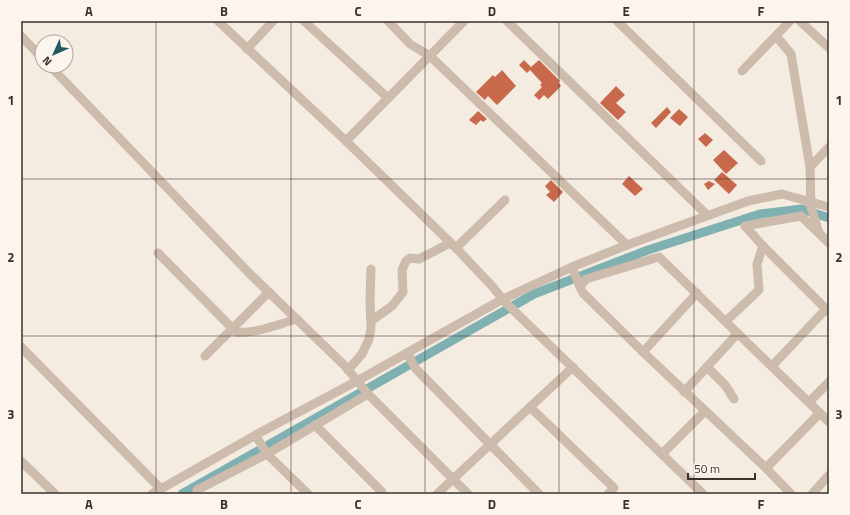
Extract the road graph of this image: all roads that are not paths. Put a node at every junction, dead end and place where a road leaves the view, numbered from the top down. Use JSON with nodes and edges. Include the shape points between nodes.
{"nodes":[{"id":1,"x":218,"y":21,"type":"edge"},
{"id":2,"x":273,"y":21,"type":"edge"},
{"id":3,"x":304,"y":21,"type":"edge"},
{"id":4,"x":388,"y":21,"type":"edge"},
{"id":5,"x":464,"y":21,"type":"edge"},
{"id":6,"x":507,"y":21,"type":"edge"},
{"id":7,"x":617,"y":21,"type":"edge"},
{"id":8,"x":790,"y":21,"type":"edge"},
{"id":9,"x":800,"y":21,"type":"edge"},
{"id":10,"x":21,"y":36,"type":"edge"},
{"id":11,"x":776,"y":36,"type":"junction"},
{"id":12,"x":829,"y":48,"type":"edge"},
{"id":13,"x":247,"y":49,"type":"junction"},
{"id":14,"x":34,"y":50,"type":"edge"},
{"id":15,"x":430,"y":56,"type":"junction"},
{"id":16,"x":742,"y":71,"type":"dead end"},
{"id":17,"x":58,"y":74,"type":"edge"},
{"id":18,"x":388,"y":98,"type":"junction"},
{"id":19,"x":346,"y":140,"type":"junction"},
{"id":20,"x":829,"y":147,"type":"edge"},
{"id":21,"x":761,"y":161,"type":"dead end"},
{"id":22,"x":810,"y":167,"type":"junction"},
{"id":23,"x":505,"y":200,"type":"dead end"},
{"id":24,"x":829,"y":207,"type":"edge"},
{"id":25,"x":812,"y":209,"type":"junction"},
{"id":26,"x":707,"y":215,"type":"junction"},
{"id":27,"x":819,"y":233,"type":"junction"},
{"id":28,"x":829,"y":243,"type":"edge"},
{"id":29,"x":453,"y":245,"type":"junction"},
{"id":30,"x":627,"y":245,"type":"junction"},
{"id":31,"x":764,"y":246,"type":"junction"},
{"id":32,"x":158,"y":252,"type":"dead end"},
{"id":33,"x":372,"y":270,"type":"dead end"},
{"id":34,"x":576,"y":277,"type":"junction"},
{"id":35,"x":269,"y":292,"type":"junction"},
{"id":36,"x":697,"y":293,"type":"junction"},
{"id":37,"x":504,"y":300,"type":"junction"},
{"id":38,"x":828,"y":310,"type":"edge"},
{"id":39,"x":297,"y":319,"type":"junction"},
{"id":40,"x":371,"y":321,"type":"junction"},
{"id":41,"x":726,"y":321,"type":"junction"},
{"id":42,"x":233,"y":329,"type":"junction"},
{"id":43,"x":738,"y":333,"type":"junction"},
{"id":44,"x":21,"y":347,"type":"edge"},
{"id":45,"x":643,"y":352,"type":"junction"},
{"id":46,"x":205,"y":356,"type":"dead end"},
{"id":47,"x":409,"y":357,"type":"junction"},
{"id":48,"x":772,"y":366,"type":"junction"},
{"id":49,"x":572,"y":367,"type":"junction"},
{"id":50,"x":707,"y":367,"type":"junction"},
{"id":51,"x":348,"y":370,"type":"junction"},
{"id":52,"x":829,"y":382,"type":"edge"},
{"id":53,"x":359,"y":384,"type":"junction"},
{"id":54,"x":684,"y":392,"type":"junction"},
{"id":55,"x":368,"y":394,"type":"junction"},
{"id":56,"x":734,"y":398,"type":"dead end"},
{"id":57,"x":809,"y":402,"type":"junction"},
{"id":58,"x":530,"y":407,"type":"junction"},
{"id":59,"x":705,"y":412,"type":"junction"},
{"id":60,"x":820,"y":413,"type":"junction"},
{"id":61,"x":829,"y":422,"type":"edge"},
{"id":62,"x":315,"y":425,"type":"junction"},
{"id":63,"x":258,"y":438,"type":"junction"},
{"id":64,"x":490,"y":445,"type":"junction"},
{"id":65,"x":267,"y":454,"type":"junction"},
{"id":66,"x":662,"y":454,"type":"junction"},
{"id":67,"x":21,"y":461,"type":"edge"},
{"id":68,"x":766,"y":468,"type":"junction"},
{"id":69,"x":829,"y":475,"type":"edge"},
{"id":70,"x":190,"y":478,"type":"junction"},
{"id":71,"x":452,"y":479,"type":"junction"},
{"id":72,"x":161,"y":488,"type":"junction"},
{"id":73,"x":199,"y":492,"type":"edge"},
{"id":74,"x":382,"y":492,"type":"dead end"},
{"id":75,"x":55,"y":494,"type":"edge"},
{"id":76,"x":152,"y":494,"type":"edge"},
{"id":77,"x":308,"y":494,"type":"edge"},
{"id":78,"x":437,"y":494,"type":"edge"},
{"id":79,"x":468,"y":494,"type":"edge"},
{"id":80,"x":539,"y":494,"type":"edge"},
{"id":81,"x":608,"y":494,"type":"edge"},
{"id":82,"x":703,"y":494,"type":"edge"},
{"id":83,"x":791,"y":494,"type":"edge"},
{"id":84,"x":812,"y":494,"type":"edge"}],
"edges":[{"from":1,"to":13,"type":"street"},
{"from":2,"to":13,"type":"street"},
{"from":3,"to":18,"type":"street"},
{"from":4,"to":15,"type":"street","via":[[410,44]]},
{"from":5,"to":15,"type":"street"},
{"from":6,"to":26,"type":"street"},
{"from":7,"to":21,"type":"street"},
{"from":8,"to":11,"type":"street"},
{"from":9,"to":12,"type":"street"},
{"from":10,"to":14,"type":"street"},
{"from":11,"to":16,"type":"street"},
{"from":11,"to":22,"type":"street","via":[[791,54]]},
{"from":13,"to":19,"type":"street"},
{"from":15,"to":18,"type":"street"},
{"from":15,"to":30,"type":"street"},
{"from":17,"to":35,"type":"street"},
{"from":18,"to":19,"type":"street"},
{"from":19,"to":29,"type":"street"},
{"from":20,"to":22,"type":"street"},
{"from":22,"to":25,"type":"street"},
{"from":23,"to":29,"type":"street"},
{"from":24,"to":25,"type":"street"},
{"from":25,"to":26,"type":"street","via":[[782,194],[748,201]]},
{"from":25,"to":27,"type":"street"},
{"from":26,"to":30,"type":"street"},
{"from":27,"to":28,"type":"street"},
{"from":27,"to":31,"type":"street","via":[[801,216],[745,226]]},
{"from":29,"to":37,"type":"street"},
{"from":29,"to":40,"type":"street","via":[[406,261],[402,270],[403,292],[392,306]]},
{"from":30,"to":34,"type":"street"},
{"from":31,"to":38,"type":"street"},
{"from":31,"to":41,"type":"street","via":[[757,264],[759,290]]},
{"from":32,"to":42,"type":"street"},
{"from":33,"to":40,"type":"street"},
{"from":34,"to":36,"type":"street","via":[[586,279],[659,257]]},
{"from":34,"to":37,"type":"street"},
{"from":34,"to":45,"type":"street","via":[[583,293]]},
{"from":35,"to":39,"type":"street"},
{"from":35,"to":42,"type":"street"},
{"from":36,"to":41,"type":"street"},
{"from":36,"to":45,"type":"street"},
{"from":37,"to":47,"type":"street"},
{"from":37,"to":49,"type":"street"},
{"from":38,"to":48,"type":"street"},
{"from":39,"to":42,"type":"street","via":[[242,333]]},
{"from":39,"to":51,"type":"street"},
{"from":40,"to":51,"type":"street","via":[[369,339],[362,354]]},
{"from":41,"to":43,"type":"street"},
{"from":42,"to":46,"type":"street"},
{"from":43,"to":48,"type":"street"},
{"from":43,"to":50,"type":"street"},
{"from":44,"to":72,"type":"street"},
{"from":45,"to":54,"type":"street"},
{"from":47,"to":53,"type":"street"},
{"from":47,"to":64,"type":"street","via":[[416,369]]},
{"from":48,"to":57,"type":"street"},
{"from":49,"to":58,"type":"street"},
{"from":49,"to":66,"type":"street"},
{"from":50,"to":54,"type":"street"},
{"from":50,"to":56,"type":"street"},
{"from":51,"to":53,"type":"street"},
{"from":52,"to":57,"type":"street"},
{"from":53,"to":55,"type":"street"},
{"from":53,"to":63,"type":"street"},
{"from":54,"to":59,"type":"street"},
{"from":55,"to":62,"type":"street"},
{"from":55,"to":71,"type":"street"},
{"from":57,"to":60,"type":"street"},
{"from":58,"to":64,"type":"street"},
{"from":58,"to":81,"type":"street","via":[[614,488]]},
{"from":59,"to":66,"type":"street"},
{"from":59,"to":68,"type":"street"},
{"from":60,"to":61,"type":"street"},
{"from":60,"to":68,"type":"street"},
{"from":62,"to":65,"type":"street"},
{"from":62,"to":74,"type":"street"},
{"from":63,"to":65,"type":"street"},
{"from":63,"to":70,"type":"street"},
{"from":64,"to":71,"type":"street"},
{"from":64,"to":80,"type":"street"},
{"from":65,"to":73,"type":"street"},
{"from":65,"to":77,"type":"street"},
{"from":66,"to":82,"type":"street"},
{"from":67,"to":75,"type":"street"},
{"from":68,"to":83,"type":"street"},
{"from":69,"to":84,"type":"street"},
{"from":70,"to":72,"type":"street"},
{"from":70,"to":73,"type":"street"},
{"from":71,"to":78,"type":"street"},
{"from":71,"to":79,"type":"street"},
{"from":72,"to":76,"type":"street"}]}
